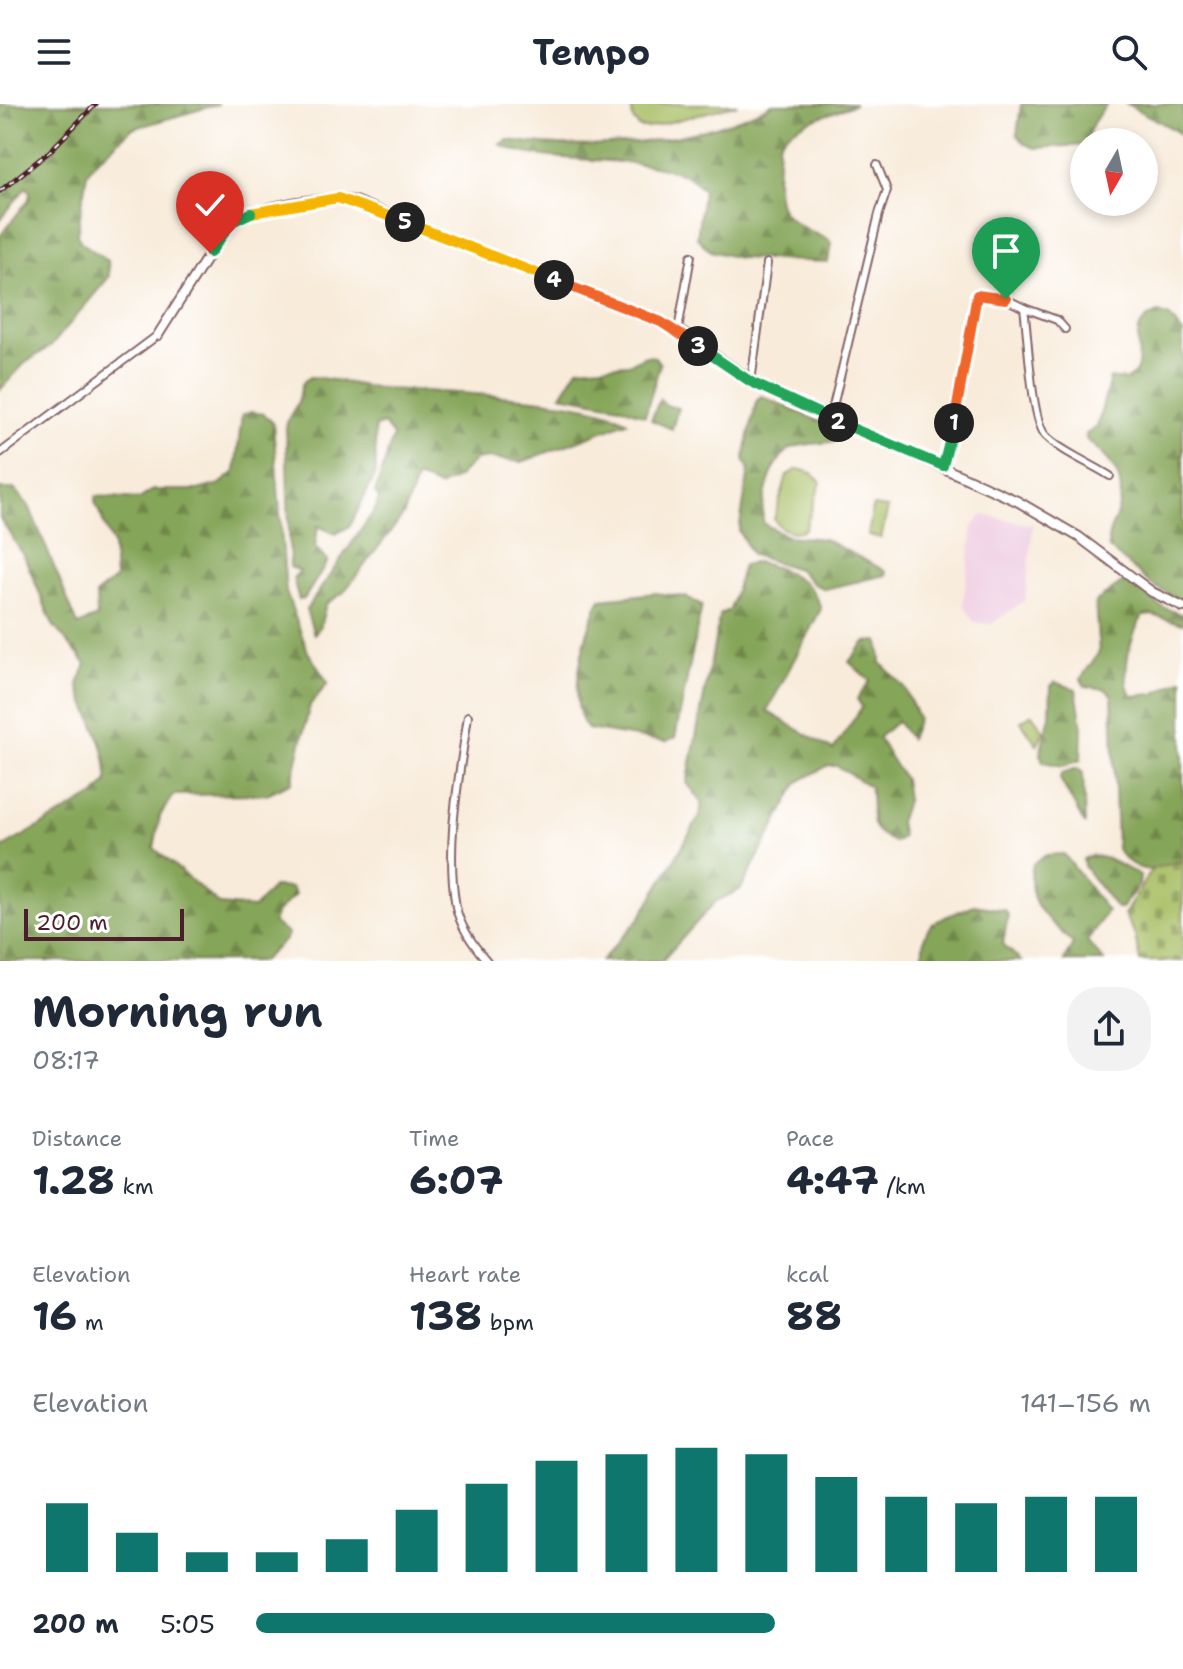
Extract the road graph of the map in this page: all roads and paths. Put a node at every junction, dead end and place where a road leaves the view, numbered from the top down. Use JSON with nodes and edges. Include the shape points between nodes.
{"nodes":[{"id":1,"x":877,"y":165,"type":"dead end"},
{"id":2,"x":691,"y":256,"type":"dead end"},
{"id":3,"x":767,"y":263,"type":"dead end"},
{"id":4,"x":1024,"y":308,"type":"junction"},
{"id":5,"x":1065,"y":329,"type":"dead end"},
{"id":6,"x":678,"y":330,"type":"junction"},
{"id":7,"x":158,"y":335,"type":"joint"},
{"id":8,"x":751,"y":382,"type":"junction"},
{"id":9,"x":830,"y":419,"type":"junction"},
{"id":10,"x":0,"y":453,"type":"edge"},
{"id":11,"x":943,"y":466,"type":"junction"},
{"id":12,"x":1110,"y":476,"type":"dead end"},
{"id":13,"x":1183,"y":607,"type":"edge"},
{"id":14,"x":468,"y":716,"type":"dead end"},
{"id":15,"x":487,"y":961,"type":"edge"}],
"edges":[{"from":1,"to":9,"type":"street","via":[[887,190]]},
{"from":2,"to":6,"type":"street"},
{"from":3,"to":8,"type":"street"},
{"from":4,"to":5,"type":"street","via":[[1057,320]]},
{"from":4,"to":11,"type":"street","via":[[977,295]]},
{"from":4,"to":12,"type":"street","via":[[1034,405],[1044,435]]},
{"from":6,"to":7,"type":"street","via":[[338,198],[258,211],[232,222]]},
{"from":6,"to":8,"type":"street"},
{"from":7,"to":10,"type":"street"},
{"from":8,"to":9,"type":"street"},
{"from":9,"to":11,"type":"street"},
{"from":11,"to":13,"type":"street","via":[[1054,522],[1152,592]]},
{"from":14,"to":15,"type":"street","via":[[454,822],[456,908]]}]}
